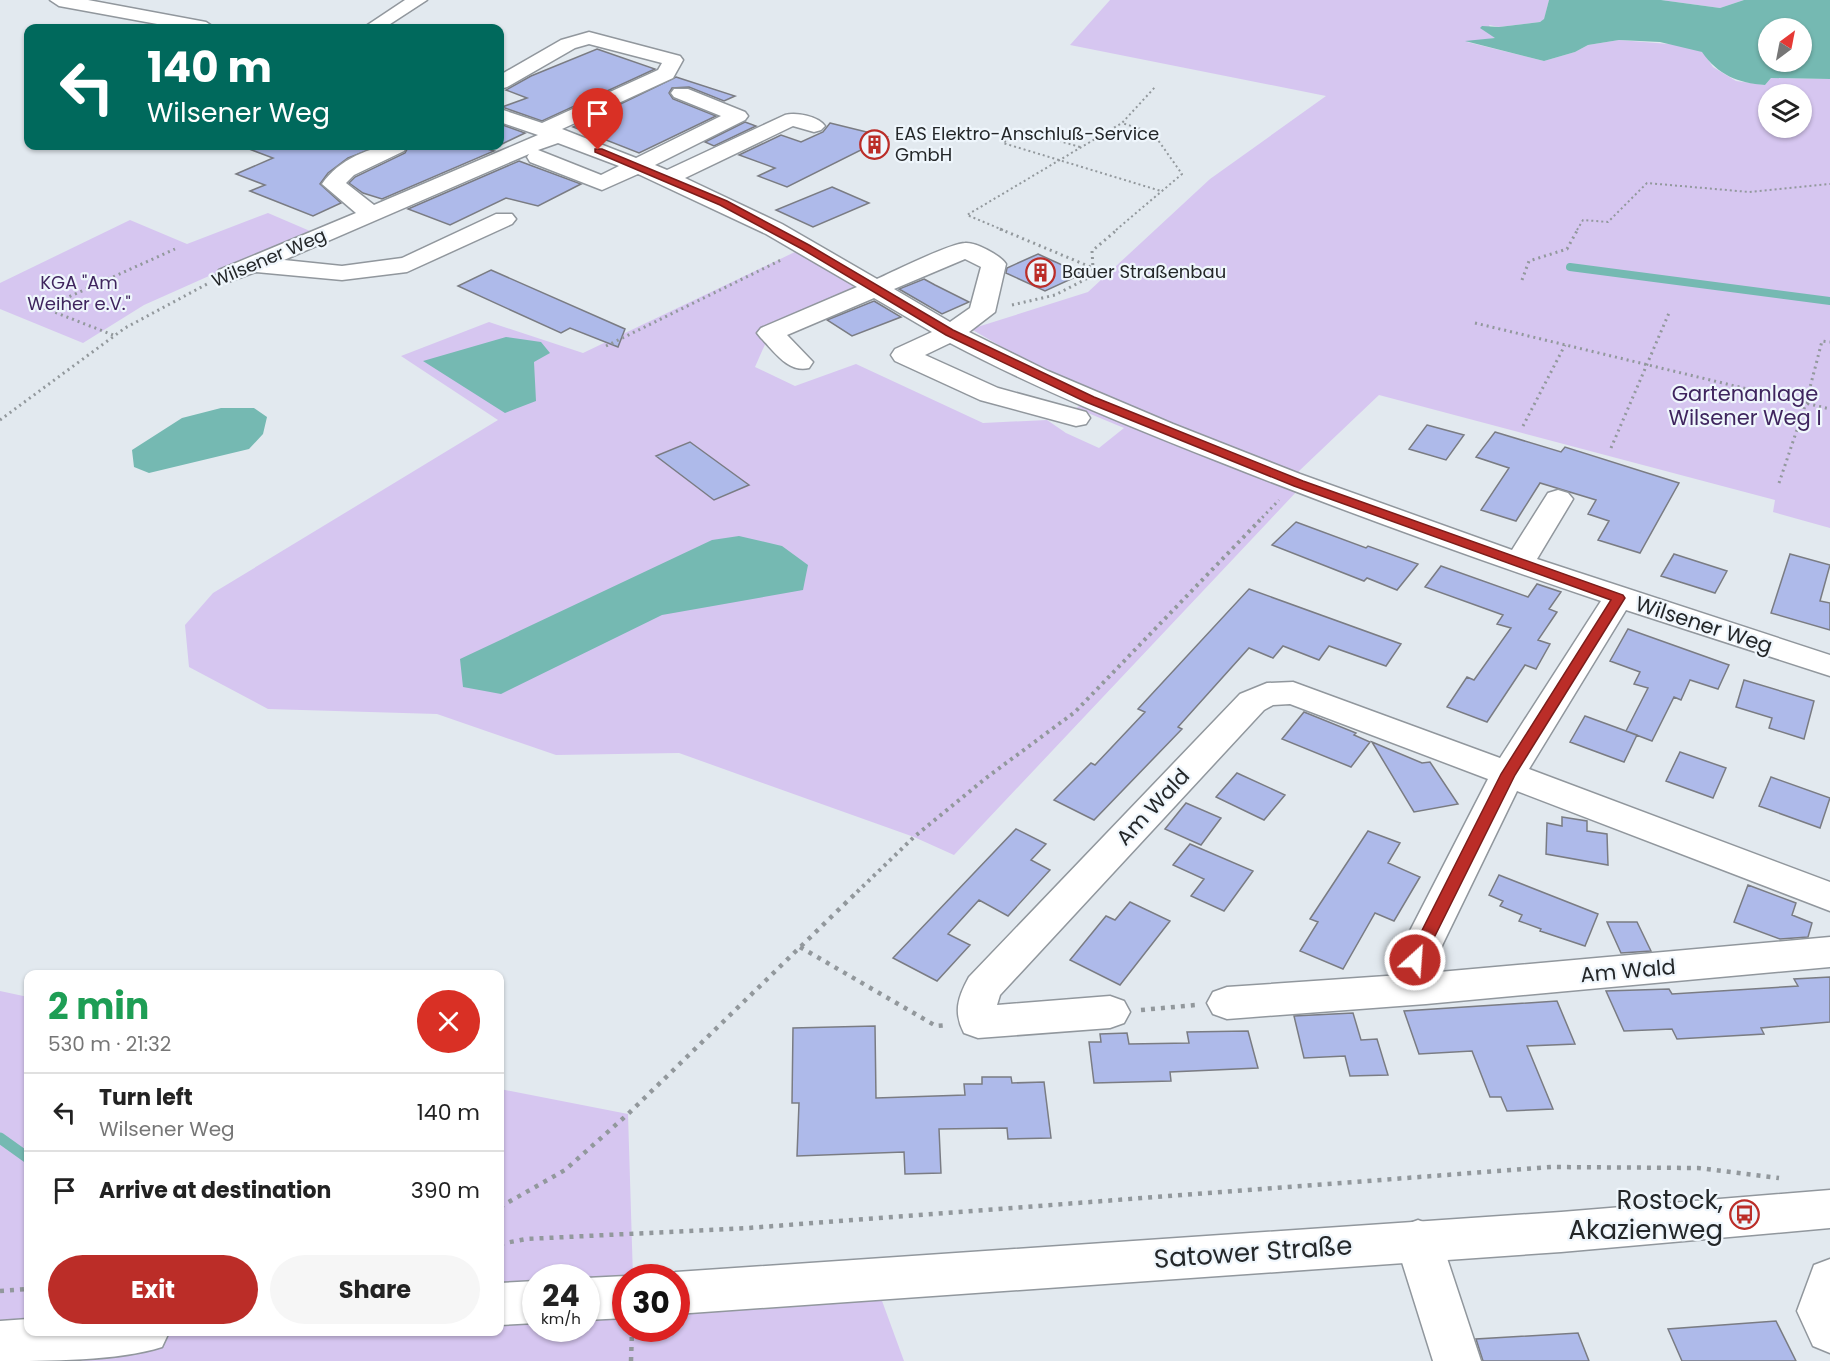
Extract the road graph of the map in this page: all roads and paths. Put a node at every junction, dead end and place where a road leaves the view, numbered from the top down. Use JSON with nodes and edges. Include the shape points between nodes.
{"nodes":[{"id":1,"x":59,"y":0,"type":"edge"},
{"id":2,"x":418,"y":0,"type":"edge"},
{"id":3,"x":185,"y":24,"type":"edge"},
{"id":4,"x":379,"y":24,"type":"edge"},
{"id":5,"x":504,"y":80,"type":"edge"},
{"id":6,"x":1156,"y":86,"type":"dead end"},
{"id":7,"x":681,"y":93,"type":"dead end"},
{"id":8,"x":504,"y":116,"type":"edge"},
{"id":9,"x":1122,"y":123,"type":"junction"},
{"id":10,"x":814,"y":126,"type":"dead end"},
{"id":11,"x":551,"y":133,"type":"junction"},
{"id":12,"x":1080,"y":147,"type":"junction"},
{"id":13,"x":388,"y":150,"type":"edge"},
{"id":14,"x":538,"y":157,"type":"dead end"},
{"id":15,"x":1059,"y":160,"type":"junction"},
{"id":16,"x":638,"y":166,"type":"junction"},
{"id":17,"x":667,"y":178,"type":"junction"},
{"id":18,"x":1830,"y":184,"type":"edge"},
{"id":19,"x":1162,"y":191,"type":"junction"},
{"id":20,"x":372,"y":215,"type":"junction"},
{"id":21,"x":504,"y":219,"type":"dead end"},
{"id":22,"x":805,"y":247,"type":"junction"},
{"id":23,"x":175,"y":249,"type":"dead end"},
{"id":24,"x":252,"y":265,"type":"junction"},
{"id":25,"x":1093,"y":268,"type":"junction"},
{"id":26,"x":228,"y":275,"type":"joint"},
{"id":27,"x":1522,"y":280,"type":"dead end"},
{"id":28,"x":874,"y":288,"type":"junction"},
{"id":29,"x":982,"y":312,"type":"junction"},
{"id":30,"x":1669,"y":314,"type":"dead end"},
{"id":31,"x":1475,"y":323,"type":"dead end"},
{"id":32,"x":950,"y":333,"type":"junction"},
{"id":33,"x":113,"y":336,"type":"junction"},
{"id":34,"x":1830,"y":342,"type":"edge"},
{"id":35,"x":1565,"y":345,"type":"junction"},
{"id":36,"x":606,"y":346,"type":"dead end"},
{"id":37,"x":800,"y":362,"type":"dead end"},
{"id":38,"x":1646,"y":365,"type":"junction"},
{"id":39,"x":1806,"y":403,"type":"junction"},
{"id":40,"x":1830,"y":409,"type":"edge"},
{"id":41,"x":1076,"y":418,"type":"dead end"},
{"id":42,"x":0,"y":420,"type":"edge"},
{"id":43,"x":1523,"y":426,"type":"dead end"},
{"id":44,"x":1611,"y":448,"type":"dead end"},
{"id":45,"x":1779,"y":483,"type":"dead end"},
{"id":46,"x":1299,"y":484,"type":"junction"},
{"id":47,"x":1558,"y":500,"type":"dead end"},
{"id":48,"x":1519,"y":563,"type":"junction"},
{"id":49,"x":1618,"y":598,"type":"junction"},
{"id":50,"x":1830,"y":666,"type":"edge"},
{"id":51,"x":1508,"y":774,"type":"junction"},
{"id":52,"x":1830,"y":897,"type":"edge"},
{"id":53,"x":800,"y":947,"type":"junction"},
{"id":54,"x":1830,"y":952,"type":"edge"},
{"id":55,"x":1426,"y":989,"type":"junction"},
{"id":56,"x":1227,"y":1003,"type":"joint"},
{"id":57,"x":1110,"y":1012,"type":"joint"},
{"id":58,"x":978,"y":1022,"type":"junction"},
{"id":59,"x":1785,"y":1178,"type":"dead end"},
{"id":60,"x":504,"y":1205,"type":"edge"},
{"id":61,"x":1830,"y":1209,"type":"edge"},
{"id":62,"x":1418,"y":1240,"type":"junction"},
{"id":63,"x":504,"y":1243,"type":"edge"},
{"id":64,"x":1830,"y":1280,"type":"edge"},
{"id":65,"x":24,"y":1289,"type":"edge"},
{"id":66,"x":0,"y":1291,"type":"edge"},
{"id":67,"x":690,"y":1292,"type":"edge"},
{"id":68,"x":522,"y":1303,"type":"edge"},
{"id":69,"x":504,"y":1304,"type":"edge"},
{"id":70,"x":1830,"y":1331,"type":"edge"},
{"id":71,"x":92,"y":1336,"type":"edge"},
{"id":72,"x":632,"y":1342,"type":"edge"},
{"id":73,"x":0,"y":1343,"type":"edge"},
{"id":74,"x":631,"y":1361,"type":"edge"},
{"id":75,"x":1457,"y":1361,"type":"edge"}],
"edges":[{"from":1,"to":3,"type":"street"},
{"from":2,"to":4,"type":"street"},
{"from":5,"to":11,"type":"street","via":[[568,44],[589,38],[673,60],[666,74]]},
{"from":6,"to":9,"type":"path"},
{"from":7,"to":16,"type":"street","via":[[738,116]]},
{"from":8,"to":11,"type":"street","name":"Wilsener Weg"},
{"from":9,"to":12,"type":"path"},
{"from":9,"to":19,"type":"path","via":[[1153,133],[1182,174]]},
{"from":10,"to":17,"type":"street","via":[[792,119]]},
{"from":11,"to":16,"type":"street","name":"Wilsener Weg"},
{"from":11,"to":20,"type":"street","name":"Wilsener Weg"},
{"from":12,"to":15,"type":"path"},
{"from":12,"to":15,"type":"path","via":[[1022,130],[1003,143]]},
{"from":13,"to":20,"type":"street","via":[[346,170],[333,184]]},
{"from":14,"to":16,"type":"street","via":[[602,183]]},
{"from":15,"to":19,"type":"path"},
{"from":15,"to":25,"type":"path","via":[[967,215]]},
{"from":16,"to":17,"type":"street","name":"Wilsener Weg"},
{"from":17,"to":22,"type":"street","name":"Wilsener Weg","via":[[724,203]]},
{"from":18,"to":27,"type":"path","via":[[1749,192],[1647,183],[1608,222],[1583,220],[1567,249],[1529,261]]},
{"from":19,"to":25,"type":"path","via":[[1092,251]]},
{"from":20,"to":24,"type":"street","name":"Wilsener Weg"},
{"from":21,"to":24,"type":"street","via":[[407,265],[342,273]]},
{"from":22,"to":28,"type":"street","name":"Wilsener Weg"},
{"from":22,"to":36,"type":"path"},
{"from":23,"to":33,"type":"path","via":[[44,308]]},
{"from":24,"to":26,"type":"street","name":"Wilsener Weg"},
{"from":25,"to":29,"type":"path","via":[[1090,277],[1055,295]]},
{"from":26,"to":33,"type":"path","name":"Wilsener Weg","via":[[153,310]]},
{"from":28,"to":29,"type":"street","via":[[966,250],[994,264]]},
{"from":28,"to":32,"type":"street","name":"Wilsener Weg"},
{"from":28,"to":37,"type":"street","via":[[770,333]]},
{"from":29,"to":32,"type":"street"},
{"from":30,"to":38,"type":"path"},
{"from":31,"to":35,"type":"path"},
{"from":32,"to":41,"type":"street","via":[[904,355],[989,394]]},
{"from":32,"to":46,"type":"street","name":"Wilsener Weg","via":[[1090,400]]},
{"from":33,"to":42,"type":"path","name":"Wilsener Weg"},
{"from":34,"to":39,"type":"path","via":[[1822,341]]},
{"from":35,"to":38,"type":"path"},
{"from":35,"to":43,"type":"path"},
{"from":38,"to":39,"type":"path"},
{"from":38,"to":44,"type":"path"},
{"from":39,"to":40,"type":"path"},
{"from":39,"to":45,"type":"path"},
{"from":46,"to":48,"type":"street","name":"Wilsener Weg"},
{"from":46,"to":53,"type":"path","via":[[1267,510],[1075,712],[914,837]]},
{"from":47,"to":48,"type":"street"},
{"from":48,"to":49,"type":"street","name":"Wilsener Weg"},
{"from":49,"to":50,"type":"street","name":"Wilsener Weg"},
{"from":49,"to":51,"type":"street"},
{"from":51,"to":52,"type":"street","name":"Am Wald"},
{"from":51,"to":55,"type":"street","via":[[1415,960]]},
{"from":51,"to":58,"type":"street","name":"Am Wald","via":[[1293,693],[1267,694],[1252,702],[983,988],[976,1007]]},
{"from":53,"to":58,"type":"path","via":[[936,1026]]},
{"from":53,"to":60,"type":"path","via":[[565,1170]]},
{"from":54,"to":55,"type":"street","name":"Am Wald"},
{"from":55,"to":56,"type":"street","name":"Am Wald"},
{"from":56,"to":57,"type":"path"},
{"from":57,"to":58,"type":"street"},
{"from":59,"to":63,"type":"path","via":[[1698,1168],[1551,1167]]},
{"from":61,"to":62,"type":"street","name":"Satower Straße"},
{"from":62,"to":67,"type":"street","name":"Satower Straße"},
{"from":62,"to":75,"type":"street"},
{"from":64,"to":70,"type":"street","via":[[1820,1311]]},
{"from":65,"to":66,"type":"path"},
{"from":68,"to":69,"type":"street"},
{"from":71,"to":73,"type":"street"},
{"from":72,"to":74,"type":"path"}]}
